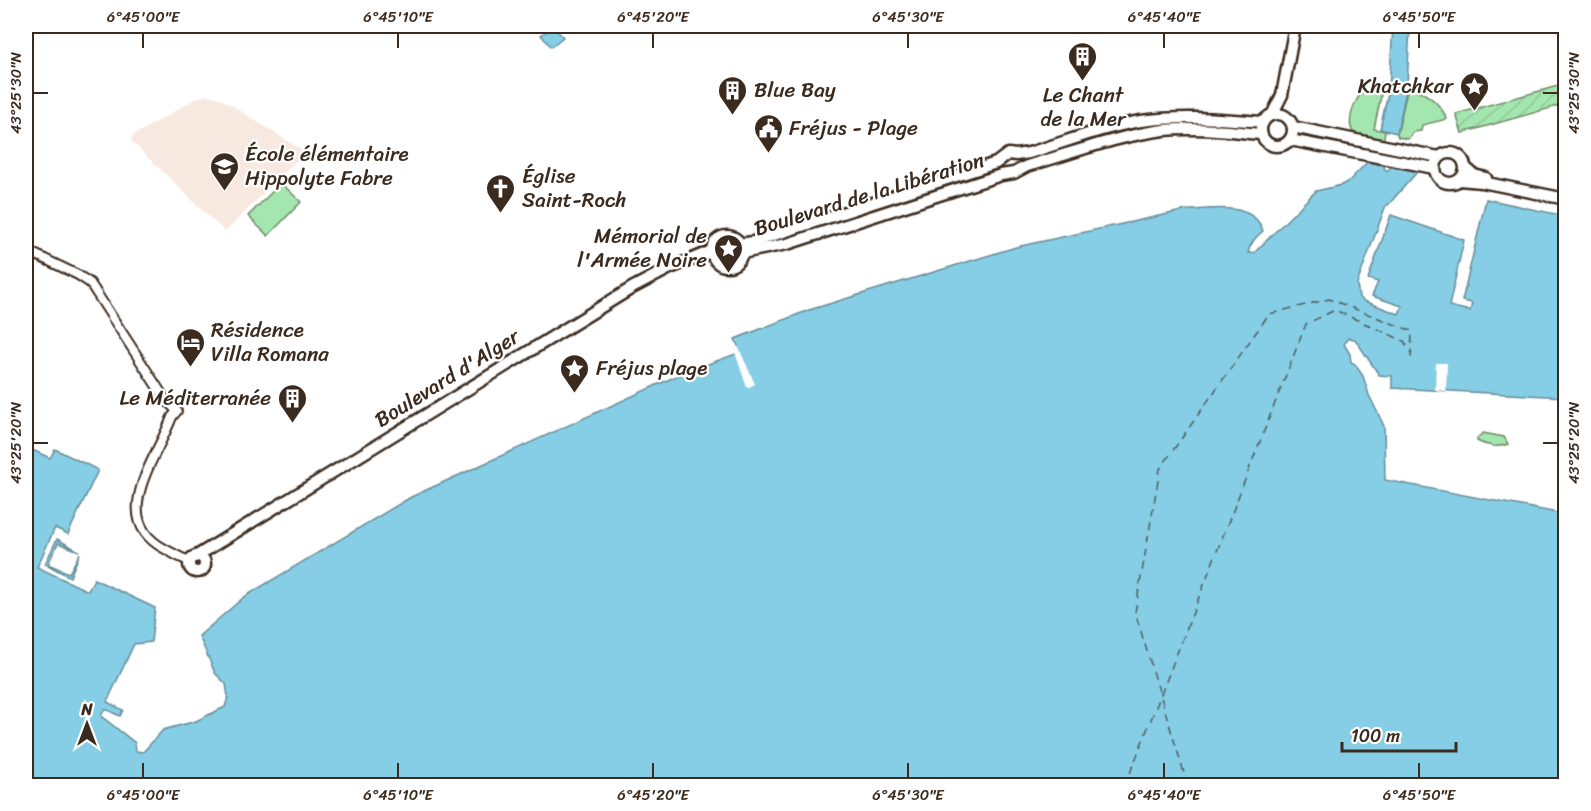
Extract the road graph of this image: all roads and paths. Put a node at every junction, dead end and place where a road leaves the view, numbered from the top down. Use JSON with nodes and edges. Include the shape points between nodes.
{"nodes":[{"id":1,"x":1295,"y":26,"type":"edge"},
{"id":2,"x":1282,"y":95,"type":"junction"},
{"id":3,"x":1272,"y":115,"type":"junction"},
{"id":4,"x":1290,"y":122,"type":"junction"},
{"id":5,"x":1262,"y":128,"type":"junction"},
{"id":6,"x":1290,"y":140,"type":"junction"},
{"id":7,"x":1016,"y":155,"type":"junction"},
{"id":8,"x":1002,"y":159,"type":"junction"},
{"id":9,"x":1434,"y":160,"type":"junction"},
{"id":10,"x":1466,"y":168,"type":"junction"},
{"id":11,"x":1019,"y":169,"type":"junction"},
{"id":12,"x":1008,"y":173,"type":"junction"},
{"id":13,"x":1460,"y":180,"type":"junction"},
{"id":14,"x":1566,"y":194,"type":"edge"},
{"id":15,"x":1566,"y":199,"type":"edge"},
{"id":16,"x":741,"y":248,"type":"junction"},
{"id":17,"x":26,"y":250,"type":"edge"},
{"id":18,"x":712,"y":251,"type":"junction"},
{"id":19,"x":196,"y":560,"type":"joint"}],
"edges":[{"from":1,"to":2,"type":"main road"},
{"from":2,"to":3,"type":"main road"},
{"from":2,"to":4,"type":"main road"},
{"from":3,"to":4,"type":"main road","via":[[1281,114]]},
{"from":3,"to":5,"type":"main road"},
{"from":4,"to":6,"type":"main road"},
{"from":4,"to":9,"type":"main road"},
{"from":5,"to":6,"type":"main road","via":[[1266,143],[1272,146],[1283,146]]},
{"from":5,"to":7,"type":"main road","via":[[1202,117],[1150,120]]},
{"from":5,"to":11,"type":"main road","via":[[1143,134],[1098,143]]},
{"from":6,"to":9,"type":"main road","via":[[1422,165]]},
{"from":7,"to":8,"type":"main road","via":[[1008,154]]},
{"from":7,"to":11,"type":"main road","via":[[1021,162]]},
{"from":8,"to":12,"type":"main road","via":[[1002,167]]},
{"from":8,"to":16,"type":"main road","name":"Boulevard de la Libération"},
{"from":9,"to":10,"type":"main road","via":[[1457,154]]},
{"from":9,"to":13,"type":"main road","via":[[1436,175],[1442,181]]},
{"from":10,"to":13,"type":"main road"},
{"from":10,"to":14,"type":"main road","via":[[1478,177]]},
{"from":11,"to":12,"type":"main road"},
{"from":12,"to":16,"type":"main road","name":"Boulevard de la Libération","via":[[787,244]]},
{"from":13,"to":15,"type":"main road"},
{"from":16,"to":18,"type":"main road","via":[[735,239],[725,237],[716,241]]},
{"from":16,"to":18,"type":"main road","via":[[736,264],[724,266]]},
{"from":17,"to":19,"type":"street","via":[[90,283],[174,414],[141,487],[138,519],[154,543]]},
{"from":18,"to":19,"type":"main road","name":"Boulevard d'Alger","via":[[668,269],[614,299],[207,549]]}]}
